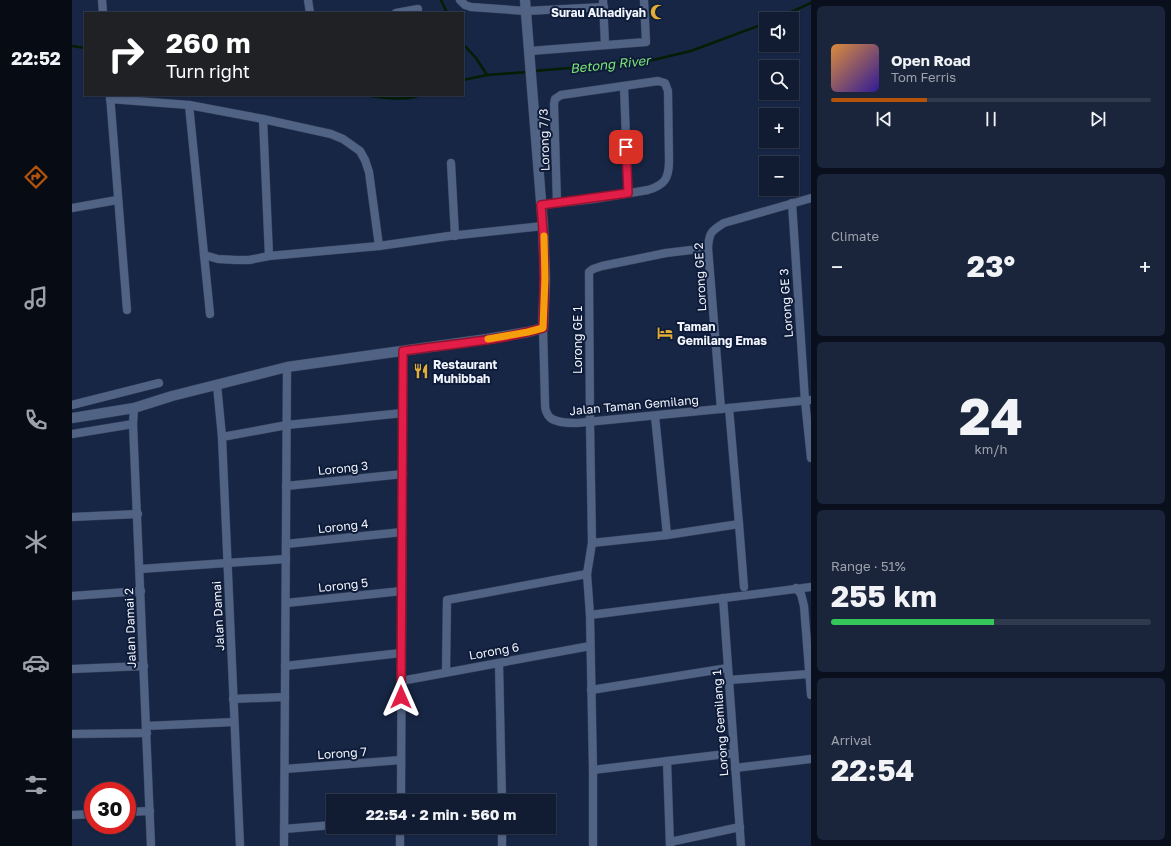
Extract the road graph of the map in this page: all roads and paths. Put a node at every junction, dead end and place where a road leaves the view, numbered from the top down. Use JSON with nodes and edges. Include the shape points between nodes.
{"nodes":[{"id":1,"x":102,"y":0,"type":"edge"},
{"id":2,"x":308,"y":0,"type":"edge"},
{"id":3,"x":460,"y":0,"type":"edge"},
{"id":4,"x":525,"y":0,"type":"edge"},
{"id":5,"x":644,"y":0,"type":"edge"},
{"id":6,"x":603,"y":3,"type":"edge"},
{"id":7,"x":418,"y":10,"type":"dead end"},
{"id":8,"x":526,"y":11,"type":"junction"},
{"id":9,"x":103,"y":12,"type":"edge"},
{"id":10,"x":310,"y":12,"type":"edge"},
{"id":11,"x":403,"y":12,"type":"edge"},
{"id":12,"x":605,"y":45,"type":"junction"},
{"id":13,"x":530,"y":54,"type":"junction"},
{"id":14,"x":624,"y":86,"type":"junction"},
{"id":15,"x":110,"y":97,"type":"edge"},
{"id":16,"x":189,"y":105,"type":"junction"},
{"id":17,"x":263,"y":118,"type":"junction"},
{"id":18,"x":451,"y":163,"type":"dead end"},
{"id":19,"x":628,"y":193,"type":"junction"},
{"id":20,"x":811,"y":198,"type":"edge"},
{"id":21,"x":118,"y":200,"type":"junction"},
{"id":22,"x":557,"y":203,"type":"junction"},
{"id":23,"x":792,"y":203,"type":"junction"},
{"id":24,"x":541,"y":205,"type":"junction"},
{"id":25,"x":72,"y":208,"type":"edge"},
{"id":26,"x":543,"y":226,"type":"junction"},
{"id":27,"x":455,"y":236,"type":"junction"},
{"id":28,"x":380,"y":246,"type":"junction"},
{"id":29,"x":708,"y":248,"type":"junction"},
{"id":30,"x":204,"y":255,"type":"junction"},
{"id":31,"x":269,"y":256,"type":"junction"},
{"id":32,"x":127,"y":310,"type":"dead end"},
{"id":33,"x":210,"y":314,"type":"dead end"},
{"id":34,"x":543,"y":328,"type":"junction"},
{"id":35,"x":403,"y":351,"type":"junction"},
{"id":36,"x":287,"y":367,"type":"junction"},
{"id":37,"x":160,"y":383,"type":"dead end"},
{"id":38,"x":217,"y":385,"type":"junction"},
{"id":39,"x":808,"y":401,"type":"edge"},
{"id":40,"x":72,"y":405,"type":"edge"},
{"id":41,"x":134,"y":408,"type":"junction"},
{"id":42,"x":725,"y":409,"type":"junction"},
{"id":43,"x":403,"y":413,"type":"junction"},
{"id":44,"x":655,"y":416,"type":"junction"},
{"id":45,"x":72,"y":418,"type":"edge"},
{"id":46,"x":590,"y":422,"type":"junction"},
{"id":47,"x":133,"y":424,"type":"junction"},
{"id":48,"x":286,"y":425,"type":"junction"},
{"id":49,"x":72,"y":434,"type":"edge"},
{"id":50,"x":222,"y":437,"type":"junction"},
{"id":51,"x":811,"y":458,"type":"edge"},
{"id":52,"x":403,"y":474,"type":"junction"},
{"id":53,"x":286,"y":486,"type":"junction"},
{"id":54,"x":138,"y":514,"type":"junction"},
{"id":55,"x":72,"y":517,"type":"edge"},
{"id":56,"x":739,"y":524,"type":"junction"},
{"id":57,"x":402,"y":532,"type":"junction"},
{"id":58,"x":666,"y":535,"type":"junction"},
{"id":59,"x":592,"y":543,"type":"junction"},
{"id":60,"x":286,"y":544,"type":"junction"},
{"id":61,"x":286,"y":559,"type":"junction"},
{"id":62,"x":227,"y":563,"type":"junction"},
{"id":63,"x":140,"y":569,"type":"junction"},
{"id":64,"x":587,"y":574,"type":"junction"},
{"id":65,"x":744,"y":587,"type":"dead end"},
{"id":66,"x":811,"y":587,"type":"edge"},
{"id":67,"x":796,"y":588,"type":"junction"},
{"id":68,"x":141,"y":591,"type":"junction"},
{"id":69,"x":402,"y":591,"type":"junction"},
{"id":70,"x":72,"y":596,"type":"edge"},
{"id":71,"x":723,"y":598,"type":"junction"},
{"id":72,"x":286,"y":602,"type":"junction"},
{"id":73,"x":590,"y":615,"type":"junction"},
{"id":74,"x":590,"y":646,"type":"junction"},
{"id":75,"x":402,"y":653,"type":"junction"},
{"id":76,"x":499,"y":663,"type":"junction"},
{"id":77,"x":144,"y":666,"type":"junction"},
{"id":78,"x":285,"y":666,"type":"junction"},
{"id":79,"x":728,"y":668,"type":"junction"},
{"id":80,"x":72,"y":669,"type":"edge"},
{"id":81,"x":446,"y":672,"type":"junction"},
{"id":82,"x":809,"y":674,"type":"junction"},
{"id":83,"x":729,"y":680,"type":"junction"},
{"id":84,"x":401,"y":681,"type":"junction"},
{"id":85,"x":591,"y":690,"type":"junction"},
{"id":86,"x":811,"y":695,"type":"edge"},
{"id":87,"x":285,"y":697,"type":"junction"},
{"id":88,"x":233,"y":700,"type":"junction"},
{"id":89,"x":234,"y":722,"type":"junction"},
{"id":90,"x":146,"y":730,"type":"junction"},
{"id":91,"x":72,"y":734,"type":"edge"},
{"id":92,"x":734,"y":754,"type":"junction"},
{"id":93,"x":811,"y":759,"type":"edge"},
{"id":94,"x":401,"y":760,"type":"junction"},
{"id":95,"x":667,"y":761,"type":"junction"},
{"id":96,"x":735,"y":768,"type":"junction"},
{"id":97,"x":284,"y":769,"type":"junction"},
{"id":98,"x":593,"y":770,"type":"junction"},
{"id":99,"x":401,"y":794,"type":"edge"},
{"id":100,"x":502,"y":794,"type":"edge"},
{"id":101,"x":150,"y":811,"type":"junction"},
{"id":102,"x":136,"y":812,"type":"edge"},
{"id":103,"x":84,"y":815,"type":"edge"},
{"id":104,"x":72,"y":816,"type":"edge"},
{"id":105,"x":326,"y":826,"type":"edge"},
{"id":106,"x":740,"y":827,"type":"junction"},
{"id":107,"x":284,"y":829,"type":"junction"},
{"id":108,"x":400,"y":834,"type":"edge"},
{"id":109,"x":502,"y":834,"type":"edge"},
{"id":110,"x":670,"y":844,"type":"edge"},
{"id":111,"x":151,"y":846,"type":"edge"},
{"id":112,"x":240,"y":846,"type":"edge"},
{"id":113,"x":284,"y":846,"type":"edge"},
{"id":114,"x":400,"y":846,"type":"edge"},
{"id":115,"x":502,"y":846,"type":"edge"},
{"id":116,"x":593,"y":846,"type":"edge"},
{"id":117,"x":741,"y":846,"type":"edge"}],
"edges":[{"from":1,"to":9,"type":"street"},
{"from":2,"to":10,"type":"street"},
{"from":3,"to":8,"type":"street","via":[[471,7]]},
{"from":4,"to":8,"type":"street"},
{"from":5,"to":12,"type":"street","via":[[646,42]]},
{"from":6,"to":8,"type":"street"},
{"from":6,"to":12,"type":"street"},
{"from":7,"to":11,"type":"street"},
{"from":8,"to":13,"type":"street"},
{"from":12,"to":13,"type":"street"},
{"from":13,"to":24,"type":"street"},
{"from":14,"to":19,"type":"street"},
{"from":14,"to":19,"type":"street","via":[[658,81],[665,83],[668,91],[669,170],[666,178],[656,187]]},
{"from":14,"to":22,"type":"street","name":"Lorong 7/3","via":[[561,95],[556,99],[554,104]]},
{"from":15,"to":16,"type":"street"},
{"from":15,"to":21,"type":"street"},
{"from":16,"to":17,"type":"street"},
{"from":16,"to":30,"type":"street"},
{"from":17,"to":28,"type":"street","via":[[331,134],[360,151],[369,172]]},
{"from":17,"to":31,"type":"street"},
{"from":18,"to":27,"type":"street"},
{"from":19,"to":22,"type":"street"},
{"from":20,"to":23,"type":"street"},
{"from":21,"to":25,"type":"street"},
{"from":21,"to":32,"type":"street"},
{"from":22,"to":24,"type":"street"},
{"from":23,"to":29,"type":"street","name":"Lorong GE 2","via":[[724,223],[713,229],[708,238]]},
{"from":23,"to":39,"type":"street","name":"Lorong GE 3"},
{"from":24,"to":26,"type":"street"},
{"from":26,"to":27,"type":"street"},
{"from":26,"to":34,"type":"street"},
{"from":27,"to":28,"type":"street"},
{"from":28,"to":31,"type":"street"},
{"from":29,"to":42,"type":"street","name":"Lorong GE 2"},
{"from":29,"to":46,"type":"street","name":"Lorong GE 1","via":[[666,253],[591,270]]},
{"from":30,"to":31,"type":"street","via":[[236,260]]},
{"from":30,"to":33,"type":"street"},
{"from":34,"to":35,"type":"street","via":[[487,340]]},
{"from":34,"to":46,"type":"street","name":"Jalan Taman Gemilang","via":[[547,415],[562,422]]},
{"from":35,"to":36,"type":"street"},
{"from":35,"to":43,"type":"street"},
{"from":36,"to":38,"type":"street"},
{"from":36,"to":48,"type":"street"},
{"from":37,"to":40,"type":"street"},
{"from":38,"to":41,"type":"street"},
{"from":38,"to":50,"type":"street","name":"Jalan Damai"},
{"from":39,"to":42,"type":"street","name":"Jalan Taman Gemilang"},
{"from":39,"to":51,"type":"street","name":"Lorong GE 3"},
{"from":41,"to":45,"type":"street"},
{"from":41,"to":47,"type":"street","name":"Jalan Damai 2"},
{"from":42,"to":44,"type":"street","name":"Jalan Taman Gemilang"},
{"from":42,"to":56,"type":"street","name":"Lorong GE 2"},
{"from":43,"to":48,"type":"street"},
{"from":43,"to":52,"type":"street"},
{"from":44,"to":46,"type":"street","name":"Jalan Taman Gemilang"},
{"from":44,"to":58,"type":"street"},
{"from":46,"to":59,"type":"street"},
{"from":47,"to":49,"type":"street"},
{"from":47,"to":54,"type":"street","name":"Jalan Damai 2"},
{"from":48,"to":50,"type":"street"},
{"from":48,"to":53,"type":"street"},
{"from":50,"to":62,"type":"street","name":"Jalan Damai"},
{"from":52,"to":53,"type":"street","name":"Lorong 3"},
{"from":52,"to":57,"type":"street"},
{"from":53,"to":60,"type":"street"},
{"from":54,"to":55,"type":"street"},
{"from":54,"to":63,"type":"street","name":"Jalan Damai 2"},
{"from":56,"to":58,"type":"street"},
{"from":56,"to":65,"type":"street","name":"Lorong GE 2"},
{"from":57,"to":60,"type":"street","name":"Lorong 4"},
{"from":57,"to":69,"type":"street"},
{"from":58,"to":59,"type":"street"},
{"from":59,"to":64,"type":"street"},
{"from":60,"to":61,"type":"street"},
{"from":61,"to":62,"type":"street"},
{"from":61,"to":72,"type":"street"},
{"from":62,"to":63,"type":"street"},
{"from":62,"to":88,"type":"street","name":"Jalan Damai"},
{"from":63,"to":68,"type":"street","name":"Jalan Damai 2"},
{"from":64,"to":73,"type":"street"},
{"from":64,"to":81,"type":"street","via":[[447,600]]},
{"from":66,"to":67,"type":"street"},
{"from":67,"to":71,"type":"street"},
{"from":67,"to":82,"type":"street","via":[[801,594],[804,606]]},
{"from":68,"to":70,"type":"street"},
{"from":68,"to":77,"type":"street","name":"Jalan Damai 2"},
{"from":69,"to":72,"type":"street","name":"Lorong 5"},
{"from":69,"to":75,"type":"street"},
{"from":71,"to":73,"type":"street"},
{"from":71,"to":79,"type":"street","name":"Lorong Gemilang 1"},
{"from":72,"to":78,"type":"street"},
{"from":73,"to":74,"type":"street"},
{"from":74,"to":76,"type":"street","name":"Lorong 6"},
{"from":74,"to":85,"type":"street"},
{"from":75,"to":78,"type":"street"},
{"from":75,"to":84,"type":"street"},
{"from":76,"to":81,"type":"street","name":"Lorong 6"},
{"from":76,"to":100,"type":"street"},
{"from":77,"to":80,"type":"street"},
{"from":77,"to":90,"type":"street","name":"Jalan Damai 2"},
{"from":78,"to":87,"type":"street"},
{"from":79,"to":83,"type":"street","name":"Lorong Gemilang 1"},
{"from":79,"to":85,"type":"street"},
{"from":81,"to":84,"type":"street","name":"Lorong 6"},
{"from":82,"to":83,"type":"street"},
{"from":82,"to":86,"type":"street"},
{"from":83,"to":92,"type":"street","name":"Lorong Gemilang 1"},
{"from":84,"to":94,"type":"street"},
{"from":85,"to":98,"type":"street"},
{"from":87,"to":88,"type":"street"},
{"from":87,"to":97,"type":"street"},
{"from":88,"to":89,"type":"street","name":"Jalan Damai"},
{"from":89,"to":90,"type":"street"},
{"from":89,"to":112,"type":"street","name":"Jalan Damai"},
{"from":90,"to":91,"type":"street"},
{"from":90,"to":101,"type":"street","name":"Jalan Damai 2"},
{"from":92,"to":95,"type":"street"},
{"from":92,"to":96,"type":"street","name":"Lorong Gemilang 1"},
{"from":93,"to":96,"type":"street"},
{"from":94,"to":97,"type":"street","name":"Lorong 7"},
{"from":94,"to":99,"type":"street"},
{"from":95,"to":98,"type":"street"},
{"from":95,"to":110,"type":"street"},
{"from":96,"to":106,"type":"street","name":"Lorong Gemilang 1"},
{"from":97,"to":107,"type":"street"},
{"from":98,"to":116,"type":"street"},
{"from":101,"to":102,"type":"street"},
{"from":101,"to":111,"type":"street","name":"Jalan Damai 2"},
{"from":103,"to":104,"type":"street"},
{"from":105,"to":107,"type":"street"},
{"from":106,"to":110,"type":"street"},
{"from":106,"to":117,"type":"street","name":"Lorong Gemilang 1"},
{"from":107,"to":113,"type":"street"},
{"from":108,"to":114,"type":"street"},
{"from":109,"to":115,"type":"street"}]}
